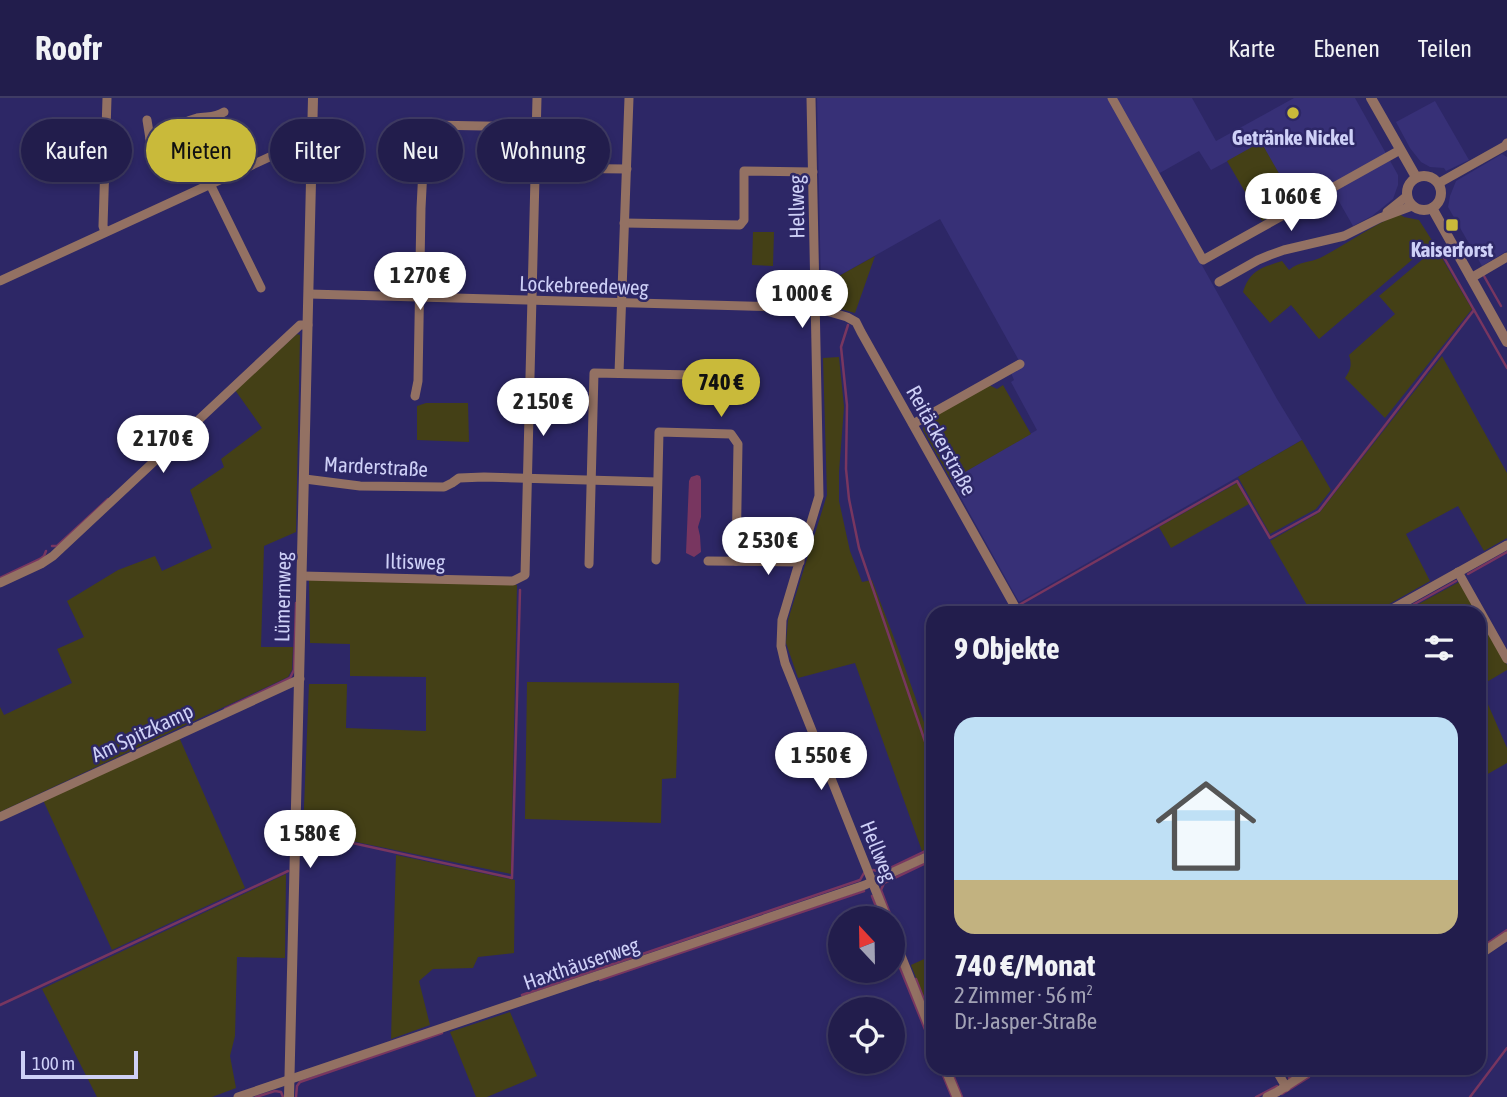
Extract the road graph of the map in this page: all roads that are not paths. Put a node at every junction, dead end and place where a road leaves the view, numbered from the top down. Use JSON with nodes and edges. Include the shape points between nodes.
{"nodes":[{"id":1,"x":107,"y":98,"type":"edge"},
{"id":2,"x":313,"y":98,"type":"edge"},
{"id":3,"x":537,"y":98,"type":"edge"},
{"id":4,"x":629,"y":98,"type":"edge"},
{"id":5,"x":811,"y":98,"type":"edge"},
{"id":6,"x":1112,"y":98,"type":"edge"},
{"id":7,"x":1371,"y":98,"type":"edge"},
{"id":8,"x":224,"y":112,"type":"dead end"},
{"id":9,"x":195,"y":119,"type":"edge"},
{"id":10,"x":313,"y":119,"type":"edge"},
{"id":11,"x":537,"y":119,"type":"edge"},
{"id":12,"x":477,"y":126,"type":"edge"},
{"id":13,"x":1506,"y":147,"type":"edge"},
{"id":14,"x":1400,"y":150,"type":"junction"},
{"id":15,"x":270,"y":157,"type":"edge"},
{"id":16,"x":610,"y":169,"type":"edge"},
{"id":17,"x":627,"y":169,"type":"junction"},
{"id":18,"x":813,"y":172,"type":"junction"},
{"id":19,"x":1416,"y":177,"type":"junction"},
{"id":20,"x":207,"y":182,"type":"edge"},
{"id":21,"x":312,"y":182,"type":"edge"},
{"id":22,"x":536,"y":182,"type":"edge"},
{"id":23,"x":1439,"y":183,"type":"junction"},
{"id":24,"x":209,"y":185,"type":"junction"},
{"id":25,"x":1410,"y":201,"type":"junction"},
{"id":26,"x":1432,"y":208,"type":"junction"},
{"id":27,"x":624,"y":223,"type":"junction"},
{"id":28,"x":105,"y":232,"type":"junction"},
{"id":29,"x":1507,"y":257,"type":"edge"},
{"id":30,"x":1471,"y":278,"type":"junction"},
{"id":31,"x":0,"y":281,"type":"edge"},
{"id":32,"x":1219,"y":282,"type":"dead end"},
{"id":33,"x":261,"y":288,"type":"dead end"},
{"id":34,"x":309,"y":294,"type":"junction"},
{"id":35,"x":419,"y":297,"type":"junction"},
{"id":36,"x":532,"y":301,"type":"junction"},
{"id":37,"x":621,"y":304,"type":"junction"},
{"id":38,"x":816,"y":308,"type":"junction"},
{"id":39,"x":308,"y":324,"type":"junction"},
{"id":40,"x":1507,"y":342,"type":"edge"},
{"id":41,"x":1020,"y":364,"type":"dead end"},
{"id":42,"x":619,"y":373,"type":"junction"},
{"id":43,"x":694,"y":375,"type":"dead end"},
{"id":44,"x":415,"y":396,"type":"dead end"},
{"id":45,"x":913,"y":424,"type":"junction"},
{"id":46,"x":305,"y":479,"type":"junction"},
{"id":47,"x":527,"y":479,"type":"junction"},
{"id":48,"x":592,"y":480,"type":"junction"},
{"id":49,"x":657,"y":482,"type":"junction"},
{"id":50,"x":1507,"y":545,"type":"edge"},
{"id":51,"x":656,"y":560,"type":"dead end"},
{"id":52,"x":708,"y":561,"type":"dead end"},
{"id":53,"x":736,"y":561,"type":"junction"},
{"id":54,"x":800,"y":562,"type":"junction"},
{"id":55,"x":589,"y":564,"type":"dead end"},
{"id":56,"x":1458,"y":572,"type":"junction"},
{"id":57,"x":302,"y":576,"type":"junction"},
{"id":58,"x":0,"y":583,"type":"edge"},
{"id":59,"x":1015,"y":606,"type":"edge"},
{"id":60,"x":1398,"y":606,"type":"edge"},
{"id":61,"x":1477,"y":606,"type":"edge"},
{"id":62,"x":1486,"y":622,"type":"edge"},
{"id":63,"x":1507,"y":659,"type":"edge"},
{"id":64,"x":300,"y":680,"type":"junction"},
{"id":65,"x":0,"y":817,"type":"edge"},
{"id":66,"x":926,"y":857,"type":"edge"},
{"id":67,"x":873,"y":882,"type":"junction"},
{"id":68,"x":882,"y":906,"type":"edge"},
{"id":69,"x":1507,"y":936,"type":"edge"},
{"id":70,"x":1486,"y":950,"type":"edge"},
{"id":71,"x":905,"y":966,"type":"edge"},
{"id":72,"x":926,"y":1018,"type":"edge"},
{"id":73,"x":948,"y":1075,"type":"edge"},
{"id":74,"x":1279,"y":1075,"type":"edge"},
{"id":75,"x":1304,"y":1075,"type":"edge"},
{"id":76,"x":290,"y":1080,"type":"junction"},
{"id":77,"x":1286,"y":1087,"type":"junction"},
{"id":78,"x":238,"y":1097,"type":"edge"},
{"id":79,"x":289,"y":1097,"type":"edge"},
{"id":80,"x":957,"y":1097,"type":"edge"},
{"id":81,"x":1267,"y":1097,"type":"edge"}],
"edges":[{"from":1,"to":28,"type":"street"},
{"from":2,"to":10,"type":"street","name":"Lümernweg"},
{"from":3,"to":11,"type":"street"},
{"from":4,"to":17,"type":"street"},
{"from":5,"to":18,"type":"street","name":"Hellweg"},
{"from":6,"to":14,"type":"street","via":[[1203,260]]},
{"from":7,"to":14,"type":"street"},
{"from":8,"to":9,"type":"street"},
{"from":12,"to":35,"type":"street","via":[[430,125],[425,130]]},
{"from":13,"to":23,"type":"street"},
{"from":14,"to":19,"type":"street"},
{"from":15,"to":24,"type":"street"},
{"from":16,"to":17,"type":"street"},
{"from":17,"to":27,"type":"street"},
{"from":18,"to":27,"type":"street","via":[[744,171],[744,220],[740,225]]},
{"from":18,"to":38,"type":"street","name":"Hellweg"},
{"from":19,"to":23,"type":"street","via":[[1429,176]]},
{"from":19,"to":25,"type":"street","via":[[1408,185]]},
{"from":20,"to":24,"type":"street"},
{"from":21,"to":34,"type":"street","name":"Lümernweg"},
{"from":22,"to":36,"type":"street"},
{"from":23,"to":26,"type":"street","via":[[1441,197]]},
{"from":24,"to":28,"type":"street"},
{"from":24,"to":33,"type":"street"},
{"from":25,"to":26,"type":"street","via":[[1422,210]]},
{"from":25,"to":32,"type":"street","via":[[1344,236],[1283,250]]},
{"from":26,"to":30,"type":"street"},
{"from":27,"to":37,"type":"street"},
{"from":28,"to":31,"type":"street"},
{"from":29,"to":30,"type":"street"},
{"from":30,"to":40,"type":"street"},
{"from":34,"to":35,"type":"street","name":"Lockebreedeweg"},
{"from":34,"to":39,"type":"street","name":"Lümernweg"},
{"from":35,"to":36,"type":"street","name":"Lockebreedeweg"},
{"from":35,"to":44,"type":"street"},
{"from":36,"to":37,"type":"street","name":"Lockebreedeweg"},
{"from":36,"to":47,"type":"street"},
{"from":37,"to":38,"type":"street","name":"Lockebreedeweg"},
{"from":37,"to":42,"type":"street"},
{"from":38,"to":45,"type":"street","name":"Reitäckerstraße","via":[[856,322]]},
{"from":38,"to":54,"type":"street","name":"Hellweg","via":[[819,496]]},
{"from":39,"to":46,"type":"street","name":"Lümernweg"},
{"from":39,"to":58,"type":"street","via":[[300,325],[53,556]]},
{"from":41,"to":45,"type":"street"},
{"from":42,"to":43,"type":"street"},
{"from":42,"to":48,"type":"street","via":[[594,373]]},
{"from":45,"to":59,"type":"street","name":"Reitäckerstraße"},
{"from":46,"to":47,"type":"street","name":"Marderstraße","via":[[360,486],[444,487],[459,478]]},
{"from":46,"to":57,"type":"street","name":"Lümernweg"},
{"from":47,"to":48,"type":"street","name":"Marderstraße"},
{"from":47,"to":57,"type":"street","name":"Iltisweg","via":[[525,575],[513,581]]},
{"from":48,"to":49,"type":"street","name":"Marderstraße"},
{"from":48,"to":55,"type":"street"},
{"from":49,"to":51,"type":"street"},
{"from":49,"to":53,"type":"street","via":[[659,432],[731,434],[738,444]]},
{"from":50,"to":56,"type":"street"},
{"from":52,"to":53,"type":"street"},
{"from":53,"to":54,"type":"street"},
{"from":54,"to":67,"type":"street","name":"Hellweg","via":[[782,620],[780,646]]},
{"from":56,"to":60,"type":"street"},
{"from":56,"to":61,"type":"street"},
{"from":57,"to":64,"type":"street","name":"Lümernweg"},
{"from":62,"to":63,"type":"street"},
{"from":64,"to":65,"type":"street","name":"Am Spitzkamp"},
{"from":64,"to":76,"type":"street","name":"Lümernweg"},
{"from":66,"to":67,"type":"street","name":"Haxthäuserweg"},
{"from":67,"to":68,"type":"street","name":"Hellweg"},
{"from":67,"to":76,"type":"street","name":"Haxthäuserweg"},
{"from":69,"to":70,"type":"street"},
{"from":71,"to":72,"type":"street"},
{"from":73,"to":80,"type":"street"},
{"from":74,"to":77,"type":"street"},
{"from":75,"to":77,"type":"street"},
{"from":76,"to":78,"type":"street","name":"Haxthäuserweg"},
{"from":76,"to":79,"type":"street","name":"Lümernweg"},
{"from":77,"to":81,"type":"street"}]}
